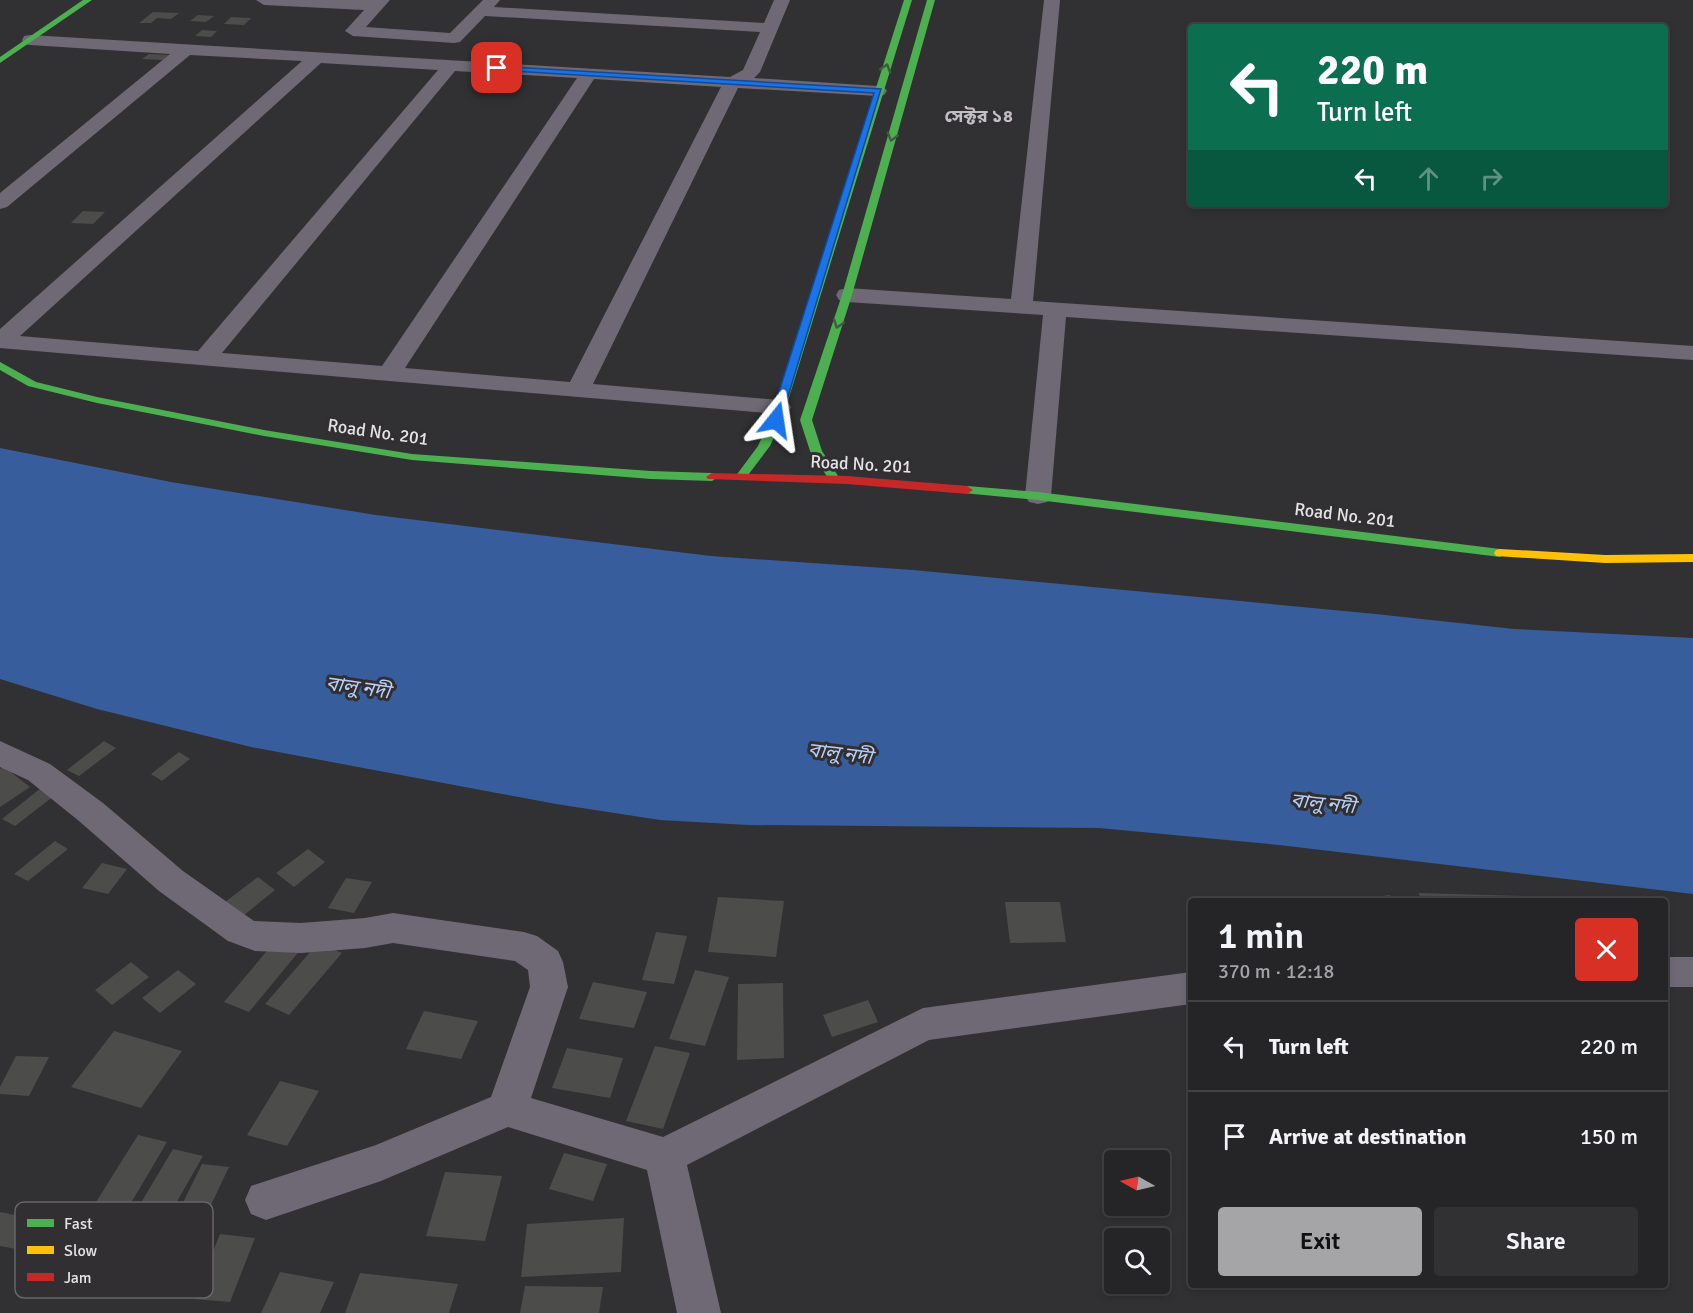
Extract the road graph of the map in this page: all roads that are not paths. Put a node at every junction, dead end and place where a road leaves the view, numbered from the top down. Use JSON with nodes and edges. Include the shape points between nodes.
{"nodes":[{"id":1,"x":88,"y":0,"type":"edge"},
{"id":2,"x":264,"y":0,"type":"edge"},
{"id":3,"x":782,"y":0,"type":"edge"},
{"id":4,"x":908,"y":0,"type":"edge"},
{"id":5,"x":932,"y":0,"type":"edge"},
{"id":6,"x":1052,"y":0,"type":"edge"},
{"id":7,"x":379,"y":3,"type":"edge"},
{"id":8,"x":487,"y":5,"type":"edge"},
{"id":9,"x":769,"y":28,"type":"junction"},
{"id":10,"x":366,"y":33,"type":"junction"},
{"id":11,"x":5,"y":39,"type":"dead end"},
{"id":12,"x":30,"y":40,"type":"junction"},
{"id":13,"x":185,"y":50,"type":"junction"},
{"id":14,"x":317,"y":57,"type":"junction"},
{"id":15,"x":342,"y":59,"type":"junction"},
{"id":16,"x":0,"y":61,"type":"edge"},
{"id":17,"x":451,"y":65,"type":"junction"},
{"id":18,"x":589,"y":74,"type":"junction"},
{"id":19,"x":732,"y":82,"type":"junction"},
{"id":20,"x":879,"y":91,"type":"junction"},
{"id":21,"x":0,"y":203,"type":"edge"},
{"id":22,"x":847,"y":296,"type":"junction"},
{"id":23,"x":1021,"y":307,"type":"junction"},
{"id":24,"x":1056,"y":310,"type":"junction"},
{"id":25,"x":1693,"y":353,"type":"edge"},
{"id":26,"x":204,"y":359,"type":"junction"},
{"id":27,"x":0,"y":365,"type":"edge"},
{"id":28,"x":390,"y":372,"type":"junction"},
{"id":29,"x":578,"y":390,"type":"junction"},
{"id":30,"x":779,"y":406,"type":"junction"},
{"id":31,"x":741,"y":477,"type":"junction"},
{"id":32,"x":834,"y":479,"type":"junction"},
{"id":33,"x":1038,"y":495,"type":"junction"},
{"id":34,"x":1693,"y":558,"type":"edge"},
{"id":35,"x":0,"y":753,"type":"edge"},
{"id":36,"x":1668,"y":972,"type":"edge"},
{"id":37,"x":1693,"y":972,"type":"edge"},
{"id":38,"x":1188,"y":988,"type":"edge"},
{"id":39,"x":507,"y":1109,"type":"junction"},
{"id":40,"x":665,"y":1156,"type":"junction"},
{"id":41,"x":266,"y":1200,"type":"dead end"},
{"id":42,"x":699,"y":1313,"type":"edge"}],
"edges":[{"from":1,"to":12,"type":"street"},
{"from":2,"to":7,"type":"street"},
{"from":3,"to":9,"type":"street"},
{"from":20,"to":4,"type":"street","one_way":true},
{"from":5,"to":22,"type":"street","one_way":true},
{"from":6,"to":23,"type":"street"},
{"from":7,"to":10,"type":"street","via":[[353,32]]},
{"from":8,"to":9,"type":"street"},
{"from":8,"to":10,"type":"street","via":[[454,38]]},
{"from":9,"to":19,"type":"street","via":[[751,72]]},
{"from":10,"to":15,"type":"street"},
{"from":11,"to":12,"type":"street"},
{"from":12,"to":13,"type":"street"},
{"from":12,"to":16,"type":"street"},
{"from":13,"to":14,"type":"street"},
{"from":13,"to":21,"type":"street"},
{"from":14,"to":15,"type":"street"},
{"from":14,"to":26,"type":"street","via":[[0,341]]},
{"from":15,"to":17,"type":"street"},
{"from":17,"to":18,"type":"street"},
{"from":17,"to":26,"type":"street"},
{"from":18,"to":19,"type":"street"},
{"from":18,"to":28,"type":"street"},
{"from":19,"to":20,"type":"street"},
{"from":19,"to":29,"type":"street"},
{"from":20,"to":30,"type":"street"},
{"from":22,"to":23,"type":"street"},
{"from":22,"to":32,"type":"street","one_way":true,"via":[[806,420],[808,438]]},
{"from":23,"to":24,"type":"street"},
{"from":24,"to":25,"type":"street"},
{"from":24,"to":33,"type":"street"},
{"from":26,"to":28,"type":"street"},
{"from":27,"to":31,"type":"street","name":"Road No. 201","via":[[32,384],[97,400],[412,457],[651,475]]},
{"from":28,"to":29,"type":"street"},
{"from":29,"to":30,"type":"street"},
{"from":30,"to":31,"type":"street","via":[[764,446]]},
{"from":31,"to":32,"type":"street","name":"Road No. 201"},
{"from":32,"to":33,"type":"street","name":"Road No. 201"},
{"from":33,"to":34,"type":"street","name":"Road No. 201","via":[[1511,554]]},
{"from":35,"to":39,"type":"street","via":[[39,772],[171,881],[241,931],[255,936],[301,938],[393,928],[524,947],[545,962],[549,987]]},
{"from":36,"to":37,"type":"street"},
{"from":38,"to":40,"type":"street","via":[[923,1024]]},
{"from":39,"to":40,"type":"street"},
{"from":39,"to":41,"type":"street","via":[[381,1162]]},
{"from":40,"to":42,"type":"street"}]}
